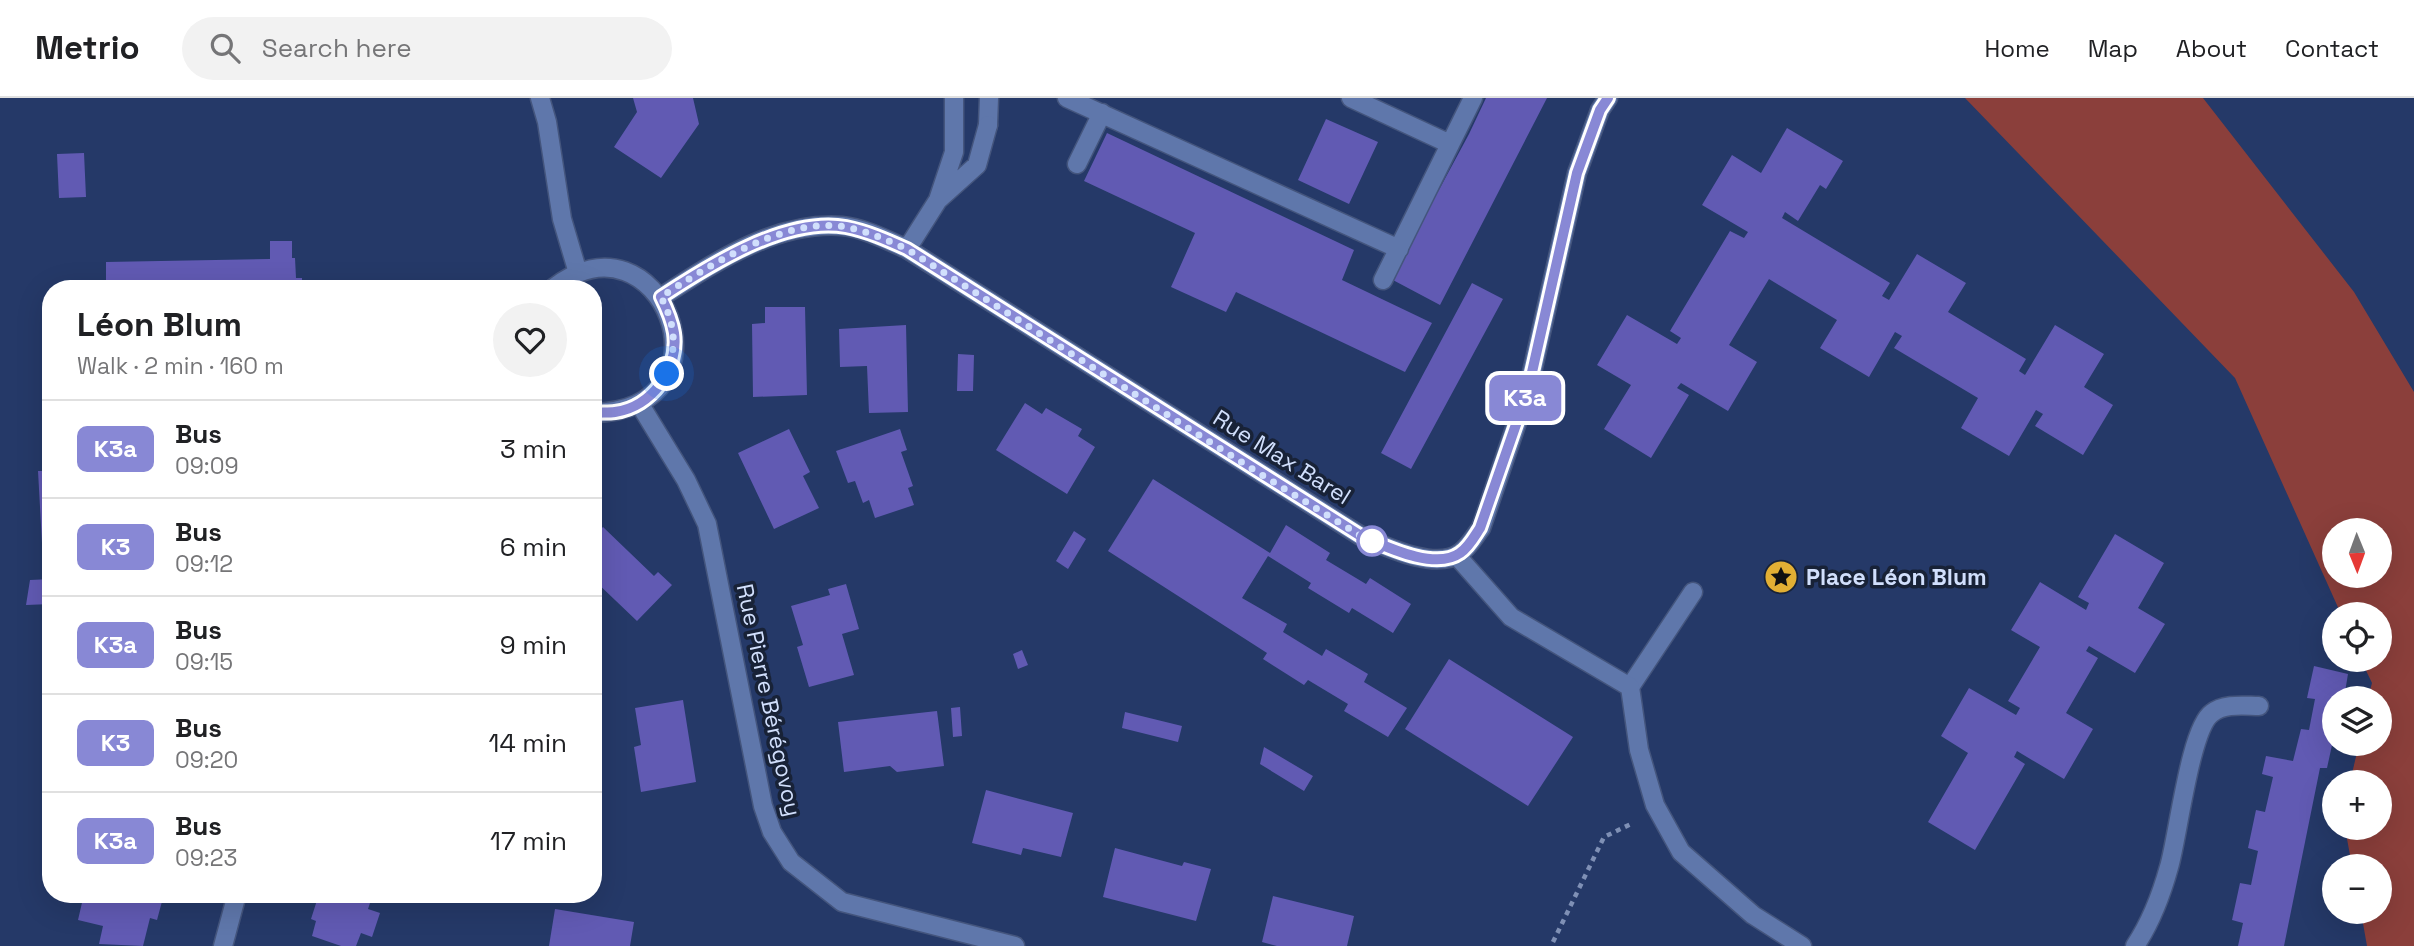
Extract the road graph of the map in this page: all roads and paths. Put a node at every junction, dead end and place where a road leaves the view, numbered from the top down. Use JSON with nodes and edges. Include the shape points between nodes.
{"nodes":[{"id":1,"x":540,"y":98,"type":"edge"},
{"id":2,"x":954,"y":98,"type":"edge"},
{"id":3,"x":989,"y":98,"type":"edge"},
{"id":4,"x":1067,"y":98,"type":"edge"},
{"id":5,"x":1351,"y":98,"type":"edge"},
{"id":6,"x":1473,"y":98,"type":"edge"},
{"id":7,"x":1608,"y":98,"type":"edge"},
{"id":8,"x":1102,"y":113,"type":"junction"},
{"id":9,"x":1450,"y":144,"type":"junction"},
{"id":10,"x":1077,"y":164,"type":"dead end"},
{"id":11,"x":938,"y":200,"type":"junction"},
{"id":12,"x":907,"y":249,"type":"junction"},
{"id":13,"x":1399,"y":249,"type":"junction"},
{"id":14,"x":578,"y":273,"type":"junction"},
{"id":15,"x":567,"y":280,"type":"edge"},
{"id":16,"x":1383,"y":280,"type":"dead end"},
{"id":17,"x":661,"y":297,"type":"junction"},
{"id":18,"x":639,"y":403,"type":"junction"},
{"id":19,"x":602,"y":412,"type":"edge"},
{"id":20,"x":1457,"y":555,"type":"junction"},
{"id":21,"x":1693,"y":592,"type":"dead end"},
{"id":22,"x":1630,"y":687,"type":"junction"},
{"id":23,"x":2259,"y":706,"type":"dead end"},
{"id":24,"x":1658,"y":811,"type":"junction"},
{"id":25,"x":235,"y":903,"type":"edge"},
{"id":26,"x":1553,"y":942,"type":"dead end"},
{"id":27,"x":223,"y":946,"type":"edge"},
{"id":28,"x":1015,"y":946,"type":"edge"},
{"id":29,"x":1802,"y":946,"type":"edge"},
{"id":30,"x":2135,"y":946,"type":"edge"}],
"edges":[{"from":1,"to":14,"type":"street","via":[[562,219]]},
{"from":2,"to":11,"type":"street","via":[[954,152]]},
{"from":3,"to":11,"type":"street","via":[[988,125],[977,165]]},
{"from":4,"to":8,"type":"street"},
{"from":5,"to":9,"type":"street"},
{"from":6,"to":9,"type":"street"},
{"from":7,"to":20,"type":"street","via":[[1577,173],[1528,390],[1480,528]]},
{"from":8,"to":10,"type":"street"},
{"from":8,"to":13,"type":"street"},
{"from":9,"to":13,"type":"street"},
{"from":11,"to":12,"type":"street"},
{"from":12,"to":17,"type":"street","name":"Rue Max Barel","via":[[843,226],[806,228],[735,253]]},
{"from":12,"to":20,"type":"street","name":"Rue Max Barel","via":[[1361,536],[1405,555],[1433,559]]},
{"from":13,"to":16,"type":"street"},
{"from":14,"to":15,"type":"street"},
{"from":14,"to":17,"type":"street","via":[[596,269],[632,275]]},
{"from":17,"to":18,"type":"street","via":[[670,315],[673,355],[655,391]]},
{"from":18,"to":19,"type":"street"},
{"from":18,"to":28,"type":"street","name":"Rue Pierre Bérégovoy","via":[[707,524],[763,806],[772,832],[791,862],[842,902]]},
{"from":20,"to":22,"type":"street","via":[[1511,617]]},
{"from":21,"to":22,"type":"street"},
{"from":22,"to":24,"type":"street","via":[[1639,750]]},
{"from":23,"to":30,"type":"street","via":[[2211,713],[2198,732],[2169,867],[2150,923]]},
{"from":24,"to":26,"type":"path","via":[[1604,837]]},
{"from":24,"to":29,"type":"street","via":[[1681,852],[1753,915]]},
{"from":25,"to":27,"type":"street"}]}
